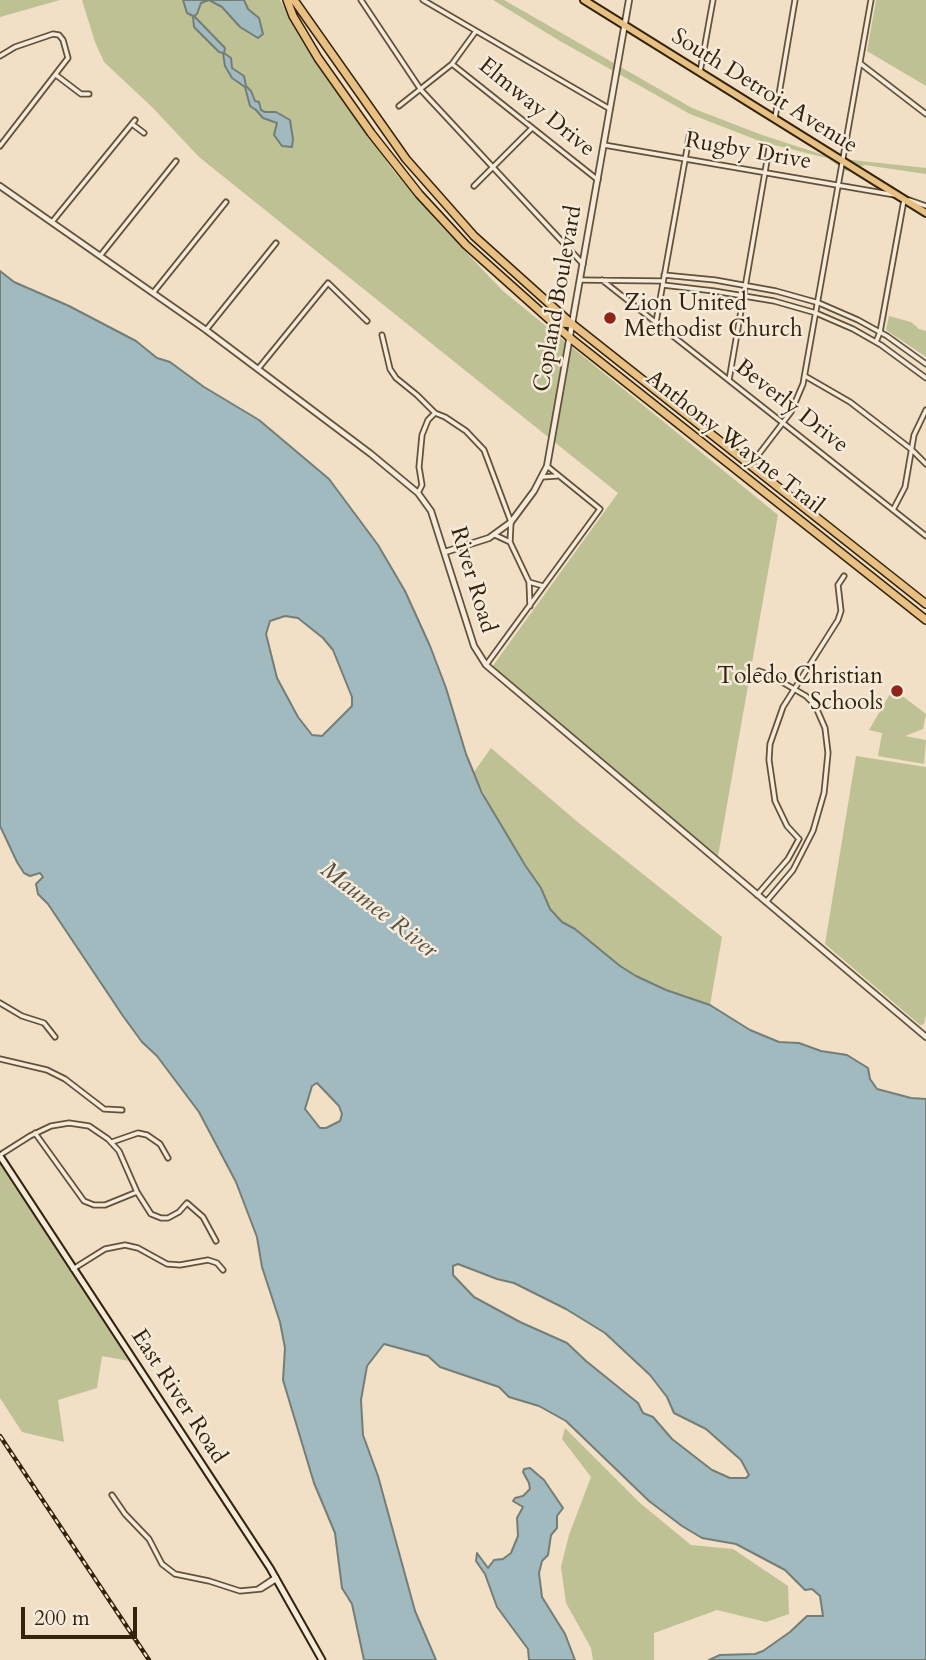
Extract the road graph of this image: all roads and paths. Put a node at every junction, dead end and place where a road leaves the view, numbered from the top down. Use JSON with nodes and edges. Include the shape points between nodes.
{"nodes":[{"id":1,"x":287,"y":0,"type":"edge"},
{"id":2,"x":294,"y":0,"type":"edge"},
{"id":3,"x":361,"y":0,"type":"edge"},
{"id":4,"x":424,"y":0,"type":"edge"},
{"id":5,"x":584,"y":0,"type":"edge"},
{"id":6,"x":629,"y":0,"type":"edge"},
{"id":7,"x":713,"y":0,"type":"edge"},
{"id":8,"x":795,"y":0,"type":"edge"},
{"id":9,"x":871,"y":0,"type":"edge"},
{"id":10,"x":625,"y":25,"type":"junction"},
{"id":11,"x":476,"y":31,"type":"junction"},
{"id":12,"x":0,"y":56,"type":"edge"},
{"id":13,"x":860,"y":63,"type":"junction"},
{"id":14,"x":452,"y":64,"type":"junction"},
{"id":15,"x":700,"y":72,"type":"junction"},
{"id":16,"x":56,"y":75,"type":"junction"},
{"id":17,"x":421,"y":90,"type":"junction"},
{"id":18,"x":89,"y":94,"type":"dead end"},
{"id":19,"x":399,"y":106,"type":"dead end"},
{"id":20,"x":610,"y":109,"type":"junction"},
{"id":21,"x":926,"y":114,"type":"edge"},
{"id":22,"x":775,"y":118,"type":"junction"},
{"id":23,"x":532,"y":128,"type":"junction"},
{"id":24,"x":690,"y":132,"type":"dead end"},
{"id":25,"x":144,"y":134,"type":"dead end"},
{"id":26,"x":604,"y":145,"type":"junction"},
{"id":27,"x":0,"y":146,"type":"edge"},
{"id":28,"x":769,"y":149,"type":"dead end"},
{"id":29,"x":685,"y":159,"type":"junction"},
{"id":30,"x":176,"y":161,"type":"dead end"},
{"id":31,"x":843,"y":161,"type":"junction"},
{"id":32,"x":493,"y":169,"type":"junction"},
{"id":33,"x":765,"y":173,"type":"junction"},
{"id":34,"x":598,"y":180,"type":"junction"},
{"id":35,"x":838,"y":185,"type":"junction"},
{"id":36,"x":0,"y":186,"type":"edge"},
{"id":37,"x":474,"y":186,"type":"dead end"},
{"id":38,"x":901,"y":198,"type":"junction"},
{"id":39,"x":226,"y":201,"type":"dead end"},
{"id":40,"x":926,"y":206,"type":"edge"},
{"id":41,"x":926,"y":213,"type":"edge"},
{"id":42,"x":52,"y":222,"type":"junction"},
{"id":43,"x":276,"y":243,"type":"dead end"},
{"id":44,"x":100,"y":256,"type":"junction"},
{"id":45,"x":583,"y":264,"type":"junction"},
{"id":46,"x":664,"y":275,"type":"junction"},
{"id":47,"x":602,"y":279,"type":"junction"},
{"id":48,"x":580,"y":280,"type":"junction"},
{"id":49,"x":663,"y":283,"type":"junction"},
{"id":50,"x":509,"y":285,"type":"junction"},
{"id":51,"x":745,"y":285,"type":"junction"},
{"id":52,"x":153,"y":293,"type":"junction"},
{"id":53,"x":743,"y":296,"type":"junction"},
{"id":54,"x":818,"y":303,"type":"junction"},
{"id":55,"x":816,"y":313,"type":"junction"},
{"id":56,"x":367,"y":321,"type":"dead end"},
{"id":57,"x":656,"y":323,"type":"junction"},
{"id":58,"x":572,"y":324,"type":"junction"},
{"id":59,"x":206,"y":330,"type":"junction"},
{"id":60,"x":880,"y":332,"type":"junction"},
{"id":61,"x":382,"y":335,"type":"dead end"},
{"id":62,"x":570,"y":338,"type":"junction"},
{"id":63,"x":876,"y":342,"type":"junction"},
{"id":64,"x":926,"y":364,"type":"edge"},
{"id":65,"x":623,"y":365,"type":"junction"},
{"id":66,"x":258,"y":369,"type":"junction"},
{"id":67,"x":804,"y":376,"type":"junction"},
{"id":68,"x":926,"y":378,"type":"edge"},
{"id":69,"x":729,"y":380,"type":"junction"},
{"id":70,"x":926,"y":410,"type":"edge"},
{"id":71,"x":435,"y":413,"type":"junction"},
{"id":72,"x":783,"y":423,"type":"junction"},
{"id":73,"x":911,"y":449,"type":"junction"},
{"id":74,"x":759,"y":454,"type":"dead end"},
{"id":75,"x":926,"y":464,"type":"edge"},
{"id":76,"x":547,"y":466,"type":"junction"},
{"id":77,"x":559,"y":476,"type":"junction"},
{"id":78,"x":542,"y":477,"type":"junction"},
{"id":79,"x":418,"y":493,"type":"junction"},
{"id":80,"x":893,"y":510,"type":"junction"},
{"id":81,"x":511,"y":522,"type":"junction"},
{"id":82,"x":495,"y":535,"type":"junction"},
{"id":83,"x":926,"y":536,"type":"edge"},
{"id":84,"x":510,"y":541,"type":"junction"},
{"id":85,"x":445,"y":552,"type":"junction"},
{"id":86,"x":844,"y":576,"type":"dead end"},
{"id":87,"x":529,"y":582,"type":"junction"},
{"id":88,"x":546,"y":585,"type":"junction"},
{"id":89,"x":926,"y":604,"type":"edge"},
{"id":90,"x":530,"y":607,"type":"junction"},
{"id":91,"x":926,"y":620,"type":"edge"},
{"id":92,"x":486,"y":665,"type":"junction"},
{"id":93,"x":760,"y":671,"type":"dead end"},
{"id":94,"x":794,"y":688,"type":"junction"},
{"id":95,"x":811,"y":836,"type":"junction"},
{"id":96,"x":799,"y":839,"type":"junction"},
{"id":97,"x":757,"y":895,"type":"junction"},
{"id":98,"x":766,"y":902,"type":"junction"},
{"id":99,"x":0,"y":1003,"type":"edge"},
{"id":100,"x":925,"y":1034,"type":"edge"},
{"id":101,"x":55,"y":1037,"type":"dead end"},
{"id":102,"x":0,"y":1059,"type":"edge"},
{"id":103,"x":122,"y":1110,"type":"dead end"},
{"id":104,"x":35,"y":1133,"type":"junction"},
{"id":105,"x":112,"y":1142,"type":"junction"},
{"id":106,"x":0,"y":1155,"type":"edge"},
{"id":107,"x":168,"y":1158,"type":"dead end"},
{"id":108,"x":137,"y":1192,"type":"junction"},
{"id":109,"x":216,"y":1241,"type":"dead end"},
{"id":110,"x":73,"y":1269,"type":"junction"},
{"id":111,"x":223,"y":1270,"type":"dead end"},
{"id":112,"x":112,"y":1495,"type":"dead end"},
{"id":113,"x":276,"y":1578,"type":"junction"},
{"id":114,"x":321,"y":1660,"type":"edge"}],
"edges":[{"from":1,"to":50,"type":"highway","name":"Anthony Wayne Trail","via":[[318,58],[371,133],[466,246]]},
{"from":2,"to":58,"type":"highway","name":"Anthony Wayne Trail","via":[[406,159],[474,236]]},
{"from":3,"to":17,"type":"street"},
{"from":4,"to":11,"type":"street"},
{"from":5,"to":10,"type":"main road","name":"South Detroit Avenue"},
{"from":6,"to":10,"type":"street","name":"Copland Boulevard"},
{"from":7,"to":15,"type":"street"},
{"from":8,"to":22,"type":"street"},
{"from":9,"to":13,"type":"street"},
{"from":10,"to":15,"type":"main road","name":"South Detroit Avenue"},
{"from":10,"to":20,"type":"street","name":"Copland Boulevard"},
{"from":11,"to":14,"type":"street"},
{"from":11,"to":20,"type":"street"},
{"from":12,"to":16,"type":"street","via":[[48,34],[59,35],[67,62]]},
{"from":13,"to":21,"type":"street"},
{"from":13,"to":31,"type":"street"},
{"from":14,"to":17,"type":"street"},
{"from":14,"to":23,"type":"street","name":"Elmway Drive"},
{"from":15,"to":22,"type":"main road","name":"South Detroit Avenue"},
{"from":16,"to":18,"type":"street","via":[[81,94]]},
{"from":16,"to":27,"type":"street"},
{"from":17,"to":19,"type":"street"},
{"from":17,"to":32,"type":"street"},
{"from":20,"to":26,"type":"street","name":"Copland Boulevard"},
{"from":22,"to":31,"type":"main road","name":"South Detroit Avenue"},
{"from":23,"to":32,"type":"street"},
{"from":23,"to":34,"type":"street","name":"Elmway Drive"},
{"from":24,"to":29,"type":"street"},
{"from":25,"to":42,"type":"street","via":[[134,122]]},
{"from":26,"to":29,"type":"street","name":"Rugby Drive"},
{"from":26,"to":34,"type":"street","name":"Copland Boulevard"},
{"from":28,"to":33,"type":"street"},
{"from":29,"to":33,"type":"street","name":"Rugby Drive"},
{"from":29,"to":46,"type":"street"},
{"from":30,"to":44,"type":"street"},
{"from":31,"to":35,"type":"street"},
{"from":31,"to":38,"type":"main road","name":"South Detroit Avenue"},
{"from":32,"to":37,"type":"street"},
{"from":32,"to":45,"type":"street"},
{"from":33,"to":35,"type":"street","name":"Rugby Drive"},
{"from":33,"to":51,"type":"street"},
{"from":34,"to":45,"type":"street","name":"Copland Boulevard"},
{"from":35,"to":38,"type":"street","name":"Rugby Drive"},
{"from":35,"to":54,"type":"street"},
{"from":36,"to":42,"type":"street","name":"River Road"},
{"from":38,"to":40,"type":"street","name":"Rugby Drive"},
{"from":38,"to":41,"type":"main road","name":"South Detroit Avenue"},
{"from":38,"to":60,"type":"street"},
{"from":39,"to":52,"type":"street"},
{"from":42,"to":44,"type":"street","name":"River Road"},
{"from":43,"to":59,"type":"street"},
{"from":44,"to":52,"type":"street","name":"River Road"},
{"from":45,"to":48,"type":"street","name":"Copland Boulevard"},
{"from":46,"to":49,"type":"street"},
{"from":46,"to":51,"type":"street"},
{"from":47,"to":48,"type":"street"},
{"from":47,"to":49,"type":"street"},
{"from":47,"to":57,"type":"street","name":"Beverly Drive"},
{"from":48,"to":58,"type":"street","name":"Copland Boulevard"},
{"from":49,"to":53,"type":"street"},
{"from":49,"to":57,"type":"street"},
{"from":50,"to":58,"type":"highway","via":[[561,323]]},
{"from":50,"to":62,"type":"highway","name":"Anthony Wayne Trail"},
{"from":51,"to":53,"type":"street"},
{"from":51,"to":54,"type":"street"},
{"from":52,"to":59,"type":"street","name":"River Road"},
{"from":53,"to":55,"type":"street"},
{"from":53,"to":69,"type":"street"},
{"from":54,"to":55,"type":"street"},
{"from":54,"to":60,"type":"street"},
{"from":55,"to":63,"type":"street"},
{"from":55,"to":67,"type":"street"},
{"from":56,"to":66,"type":"street","via":[[328,283]]},
{"from":57,"to":69,"type":"street","name":"Beverly Drive"},
{"from":58,"to":62,"type":"street","name":"Copland Boulevard"},
{"from":58,"to":65,"type":"highway","name":"Anthony Wayne Trail"},
{"from":59,"to":66,"type":"street","name":"River Road"},
{"from":60,"to":63,"type":"street"},
{"from":60,"to":64,"type":"street"},
{"from":61,"to":71,"type":"street","via":[[393,375]]},
{"from":62,"to":65,"type":"highway","via":[[582,338]]},
{"from":62,"to":76,"type":"street","name":"Copland Boulevard"},
{"from":62,"to":91,"type":"highway","name":"Anthony Wayne Trail"},
{"from":63,"to":68,"type":"street"},
{"from":65,"to":89,"type":"highway","name":"Anthony Wayne Trail"},
{"from":66,"to":79,"type":"street","name":"River Road"},
{"from":67,"to":72,"type":"street","via":[[796,403]]},
{"from":67,"to":73,"type":"street","via":[[850,402]]},
{"from":69,"to":72,"type":"street","name":"Beverly Drive"},
{"from":70,"to":73,"type":"street"},
{"from":71,"to":79,"type":"street","via":[[422,435]]},
{"from":71,"to":81,"type":"street","via":[[480,444]]},
{"from":72,"to":74,"type":"street"},
{"from":72,"to":80,"type":"street","name":"Beverly Drive"},
{"from":73,"to":75,"type":"street"},
{"from":73,"to":80,"type":"street","via":[[905,487]]},
{"from":76,"to":77,"type":"street"},
{"from":76,"to":78,"type":"street","name":"Copland Boulevard"},
{"from":77,"to":78,"type":"street"},
{"from":77,"to":88,"type":"street","via":[[600,509]]},
{"from":78,"to":81,"type":"street","name":"Copland Boulevard"},
{"from":79,"to":85,"type":"street","name":"River Road","via":[[431,511]]},
{"from":80,"to":83,"type":"street","name":"Beverly Drive"},
{"from":81,"to":82,"type":"street","name":"Copland Boulevard"},
{"from":81,"to":84,"type":"street"},
{"from":82,"to":84,"type":"street"},
{"from":82,"to":85,"type":"street","name":"Copland Boulevard"},
{"from":84,"to":87,"type":"street"},
{"from":85,"to":92,"type":"street","name":"River Road","via":[[474,646]]},
{"from":86,"to":94,"type":"street","via":[[838,585],[838,620]]},
{"from":87,"to":88,"type":"street"},
{"from":87,"to":90,"type":"street"},
{"from":88,"to":90,"type":"street"},
{"from":90,"to":92,"type":"street"},
{"from":92,"to":97,"type":"street","name":"River Road"},
{"from":93,"to":94,"type":"street"},
{"from":94,"to":95,"type":"street","via":[[815,705],[828,739],[824,793]]},
{"from":94,"to":96,"type":"street","via":[[777,720],[769,761],[775,800],[787,827]]},
{"from":95,"to":96,"type":"street"},
{"from":95,"to":98,"type":"street","via":[[793,870]]},
{"from":96,"to":97,"type":"street"},
{"from":97,"to":98,"type":"street","name":"River Road"},
{"from":98,"to":100,"type":"street","name":"River Road"},
{"from":99,"to":101,"type":"street","via":[[44,1023]]},
{"from":102,"to":103,"type":"street","via":[[47,1070],[104,1109]]},
{"from":104,"to":105,"type":"street","via":[[77,1123],[94,1128]]},
{"from":104,"to":106,"type":"street"},
{"from":104,"to":108,"type":"street","via":[[87,1203],[105,1205]]},
{"from":105,"to":107,"type":"street","via":[[138,1133],[147,1135],[160,1144]]},
{"from":105,"to":108,"type":"street"},
{"from":106,"to":110,"type":"main road","name":"East River Road"},
{"from":108,"to":109,"type":"street","via":[[149,1212],[161,1219],[174,1216],[187,1203],[203,1217]]},
{"from":110,"to":111,"type":"street","via":[[105,1249],[125,1245],[167,1264],[208,1260]]},
{"from":110,"to":113,"type":"main road","name":"East River Road"},
{"from":112,"to":113,"type":"street","via":[[171,1572],[247,1591]]},
{"from":113,"to":114,"type":"main road","name":"East River Road"}]}
